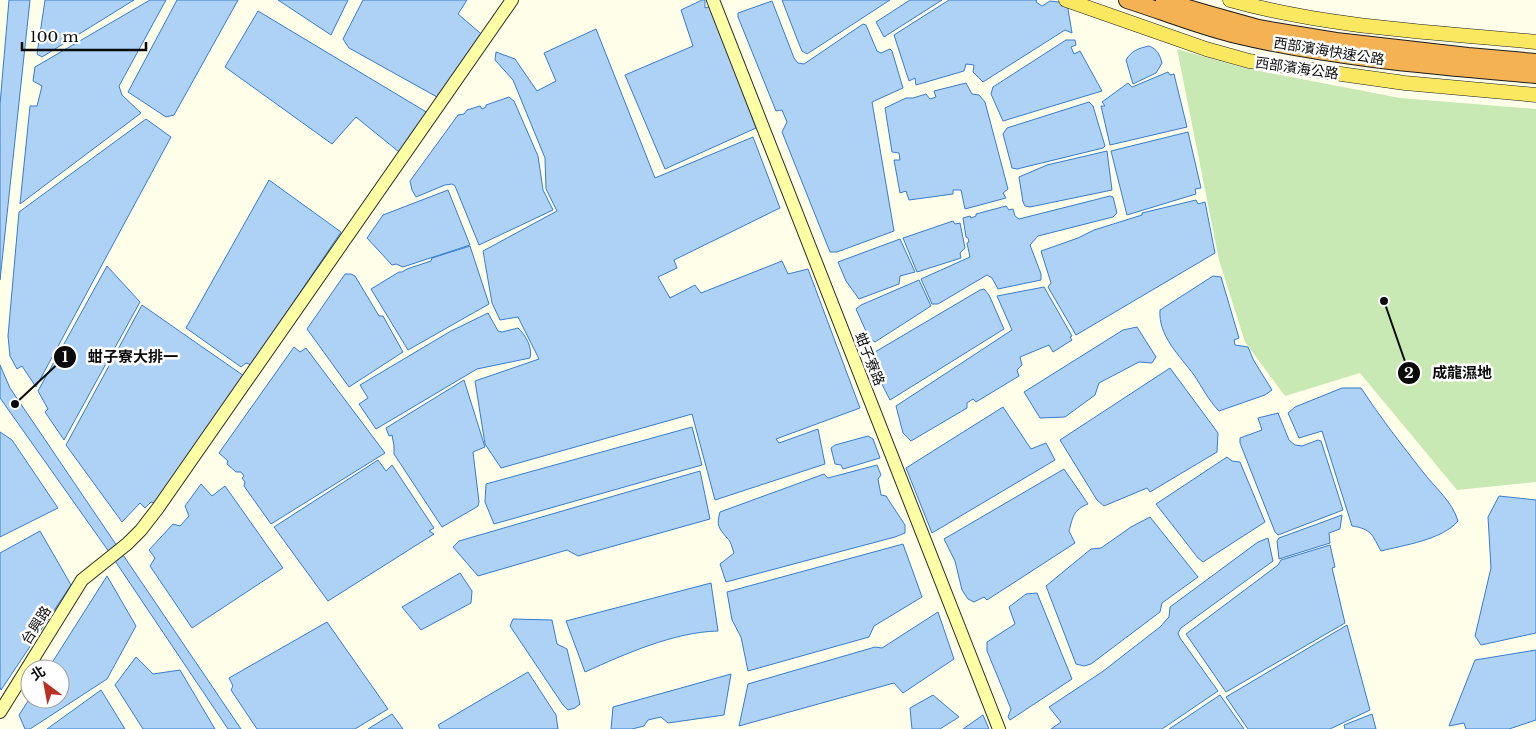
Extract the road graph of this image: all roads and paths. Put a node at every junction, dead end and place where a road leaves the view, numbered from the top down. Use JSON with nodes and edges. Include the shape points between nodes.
{"nodes":[{"id":1,"x":512,"y":0,"type":"edge"},
{"id":2,"x":713,"y":0,"type":"edge"},
{"id":3,"x":1066,"y":0,"type":"edge"},
{"id":4,"x":1127,"y":0,"type":"edge"},
{"id":5,"x":1162,"y":0,"type":"edge"},
{"id":6,"x":1230,"y":0,"type":"edge"},
{"id":7,"x":1536,"y":42,"type":"edge"},
{"id":8,"x":1536,"y":62,"type":"edge"},
{"id":9,"x":1536,"y":75,"type":"edge"},
{"id":10,"x":1536,"y":95,"type":"edge"},
{"id":11,"x":0,"y":712,"type":"edge"},
{"id":12,"x":999,"y":729,"type":"edge"}],
"edges":[{"from":1,"to":11,"type":"street","name":"台興路","via":[[158,508],[127,544],[82,580]]},
{"from":2,"to":12,"type":"street","name":"蚶子寮路"},
{"from":3,"to":10,"type":"main road","name":"西部濱海公路","via":[[1190,44],[1249,61],[1405,83]]},
{"from":4,"to":9,"type":"highway","name":"西部濱海快速公路","via":[[1223,32],[1324,52]]},
{"from":5,"to":8,"type":"highway","name":"西部濱海快速公路","via":[[1258,28],[1336,41]]},
{"from":6,"to":7,"type":"main road","via":[[1301,17],[1348,24]]}]}
